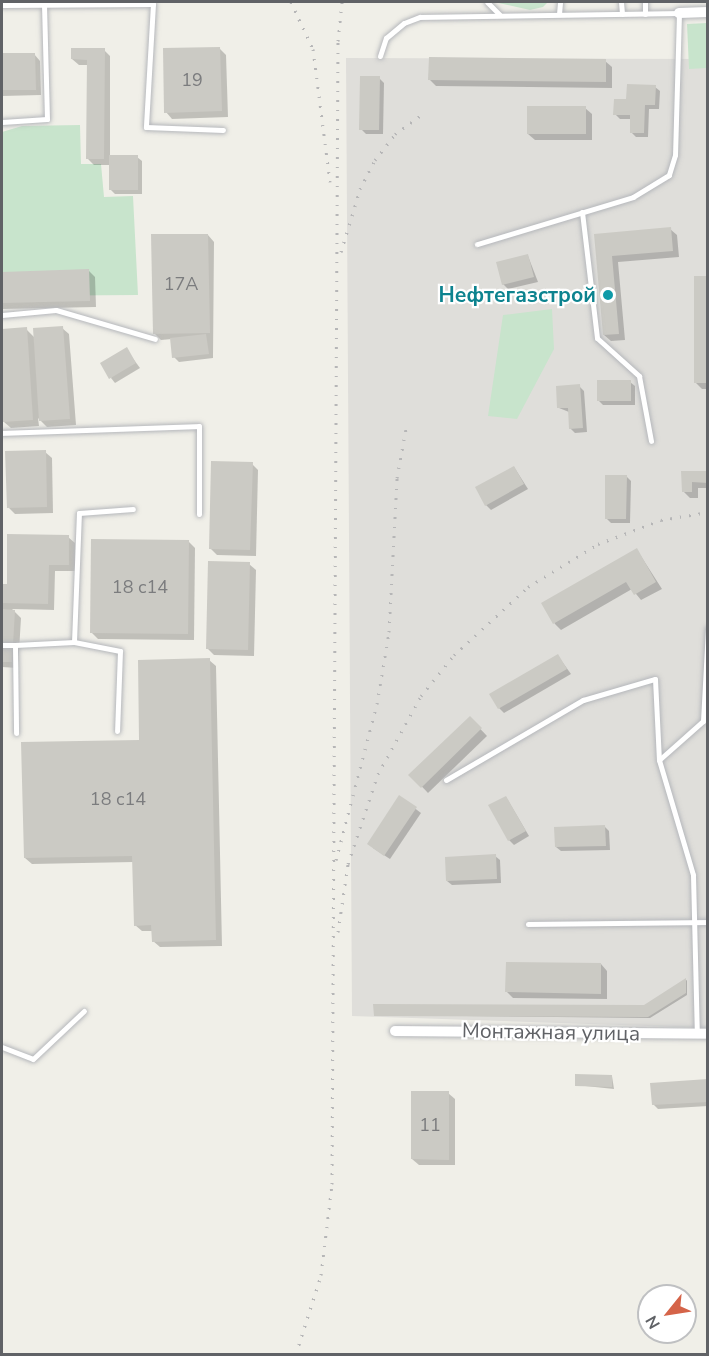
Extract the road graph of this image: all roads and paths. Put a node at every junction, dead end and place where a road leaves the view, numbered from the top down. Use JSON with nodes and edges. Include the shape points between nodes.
{"nodes":[{"id":1,"x":487,"y":2,"type":"edge"},
{"id":2,"x":560,"y":2,"type":"edge"},
{"id":3,"x":621,"y":2,"type":"edge"},
{"id":4,"x":645,"y":2,"type":"edge"},
{"id":5,"x":44,"y":4,"type":"junction"},
{"id":6,"x":2,"y":5,"type":"edge"},
{"id":7,"x":708,"y":12,"type":"edge"},
{"id":8,"x":679,"y":13,"type":"junction"},
{"id":9,"x":559,"y":14,"type":"junction"},
{"id":10,"x":622,"y":14,"type":"junction"},
{"id":11,"x":645,"y":14,"type":"junction"},
{"id":12,"x":500,"y":15,"type":"junction"},
{"id":13,"x":380,"y":56,"type":"dead end"},
{"id":14,"x":2,"y":122,"type":"edge"},
{"id":15,"x":223,"y":130,"type":"dead end"},
{"id":16,"x":582,"y":212,"type":"junction"},
{"id":17,"x":477,"y":244,"type":"dead end"},
{"id":18,"x":2,"y":315,"type":"edge"},
{"id":19,"x":155,"y":339,"type":"dead end"},
{"id":20,"x":2,"y":433,"type":"edge"},
{"id":21,"x":651,"y":441,"type":"dead end"},
{"id":22,"x":133,"y":509,"type":"dead end"},
{"id":23,"x":199,"y":514,"type":"dead end"},
{"id":24,"x":708,"y":628,"type":"edge"},
{"id":25,"x":74,"y":642,"type":"junction"},
{"id":26,"x":2,"y":645,"type":"edge"},
{"id":27,"x":15,"y":645,"type":"junction"},
{"id":28,"x":117,"y":730,"type":"dead end"},
{"id":29,"x":16,"y":733,"type":"dead end"},
{"id":30,"x":659,"y":760,"type":"junction"},
{"id":31,"x":446,"y":780,"type":"dead end"},
{"id":32,"x":694,"y":922,"type":"junction"},
{"id":33,"x":708,"y":922,"type":"edge"},
{"id":34,"x":528,"y":924,"type":"dead end"},
{"id":35,"x":84,"y":1011,"type":"dead end"},
{"id":36,"x":395,"y":1031,"type":"dead end"},
{"id":37,"x":702,"y":1034,"type":"edge"},
{"id":38,"x":2,"y":1047,"type":"edge"}],
"edges":[{"from":1,"to":12,"type":"lane"},
{"from":2,"to":9,"type":"lane"},
{"from":3,"to":10,"type":"lane"},
{"from":4,"to":11,"type":"lane"},
{"from":5,"to":6,"type":"lane"},
{"from":5,"to":14,"type":"lane","via":[[47,119]]},
{"from":5,"to":15,"type":"lane","via":[[153,4],[146,127]]},
{"from":7,"to":8,"type":"street"},
{"from":8,"to":11,"type":"lane"},
{"from":8,"to":16,"type":"lane","via":[[675,155],[669,175],[633,197]]},
{"from":9,"to":10,"type":"lane"},
{"from":9,"to":12,"type":"lane"},
{"from":10,"to":11,"type":"lane"},
{"from":12,"to":13,"type":"lane","via":[[420,17],[404,23],[386,38]]},
{"from":16,"to":17,"type":"lane"},
{"from":16,"to":21,"type":"lane","via":[[597,338],[639,376]]},
{"from":18,"to":19,"type":"lane","via":[[56,310]]},
{"from":20,"to":23,"type":"lane","via":[[199,426]]},
{"from":22,"to":25,"type":"lane","via":[[79,513]]},
{"from":24,"to":30,"type":"lane","via":[[703,721]]},
{"from":25,"to":27,"type":"lane"},
{"from":25,"to":28,"type":"lane","via":[[120,651]]},
{"from":26,"to":27,"type":"lane"},
{"from":27,"to":29,"type":"lane"},
{"from":30,"to":31,"type":"lane","via":[[655,679],[583,700]]},
{"from":30,"to":32,"type":"lane","via":[[693,875]]},
{"from":32,"to":33,"type":"lane"},
{"from":32,"to":34,"type":"lane"},
{"from":32,"to":37,"type":"lane"},
{"from":35,"to":38,"type":"lane","via":[[33,1059]]},
{"from":36,"to":37,"type":"street","name":"Монтажная улица"}]}
